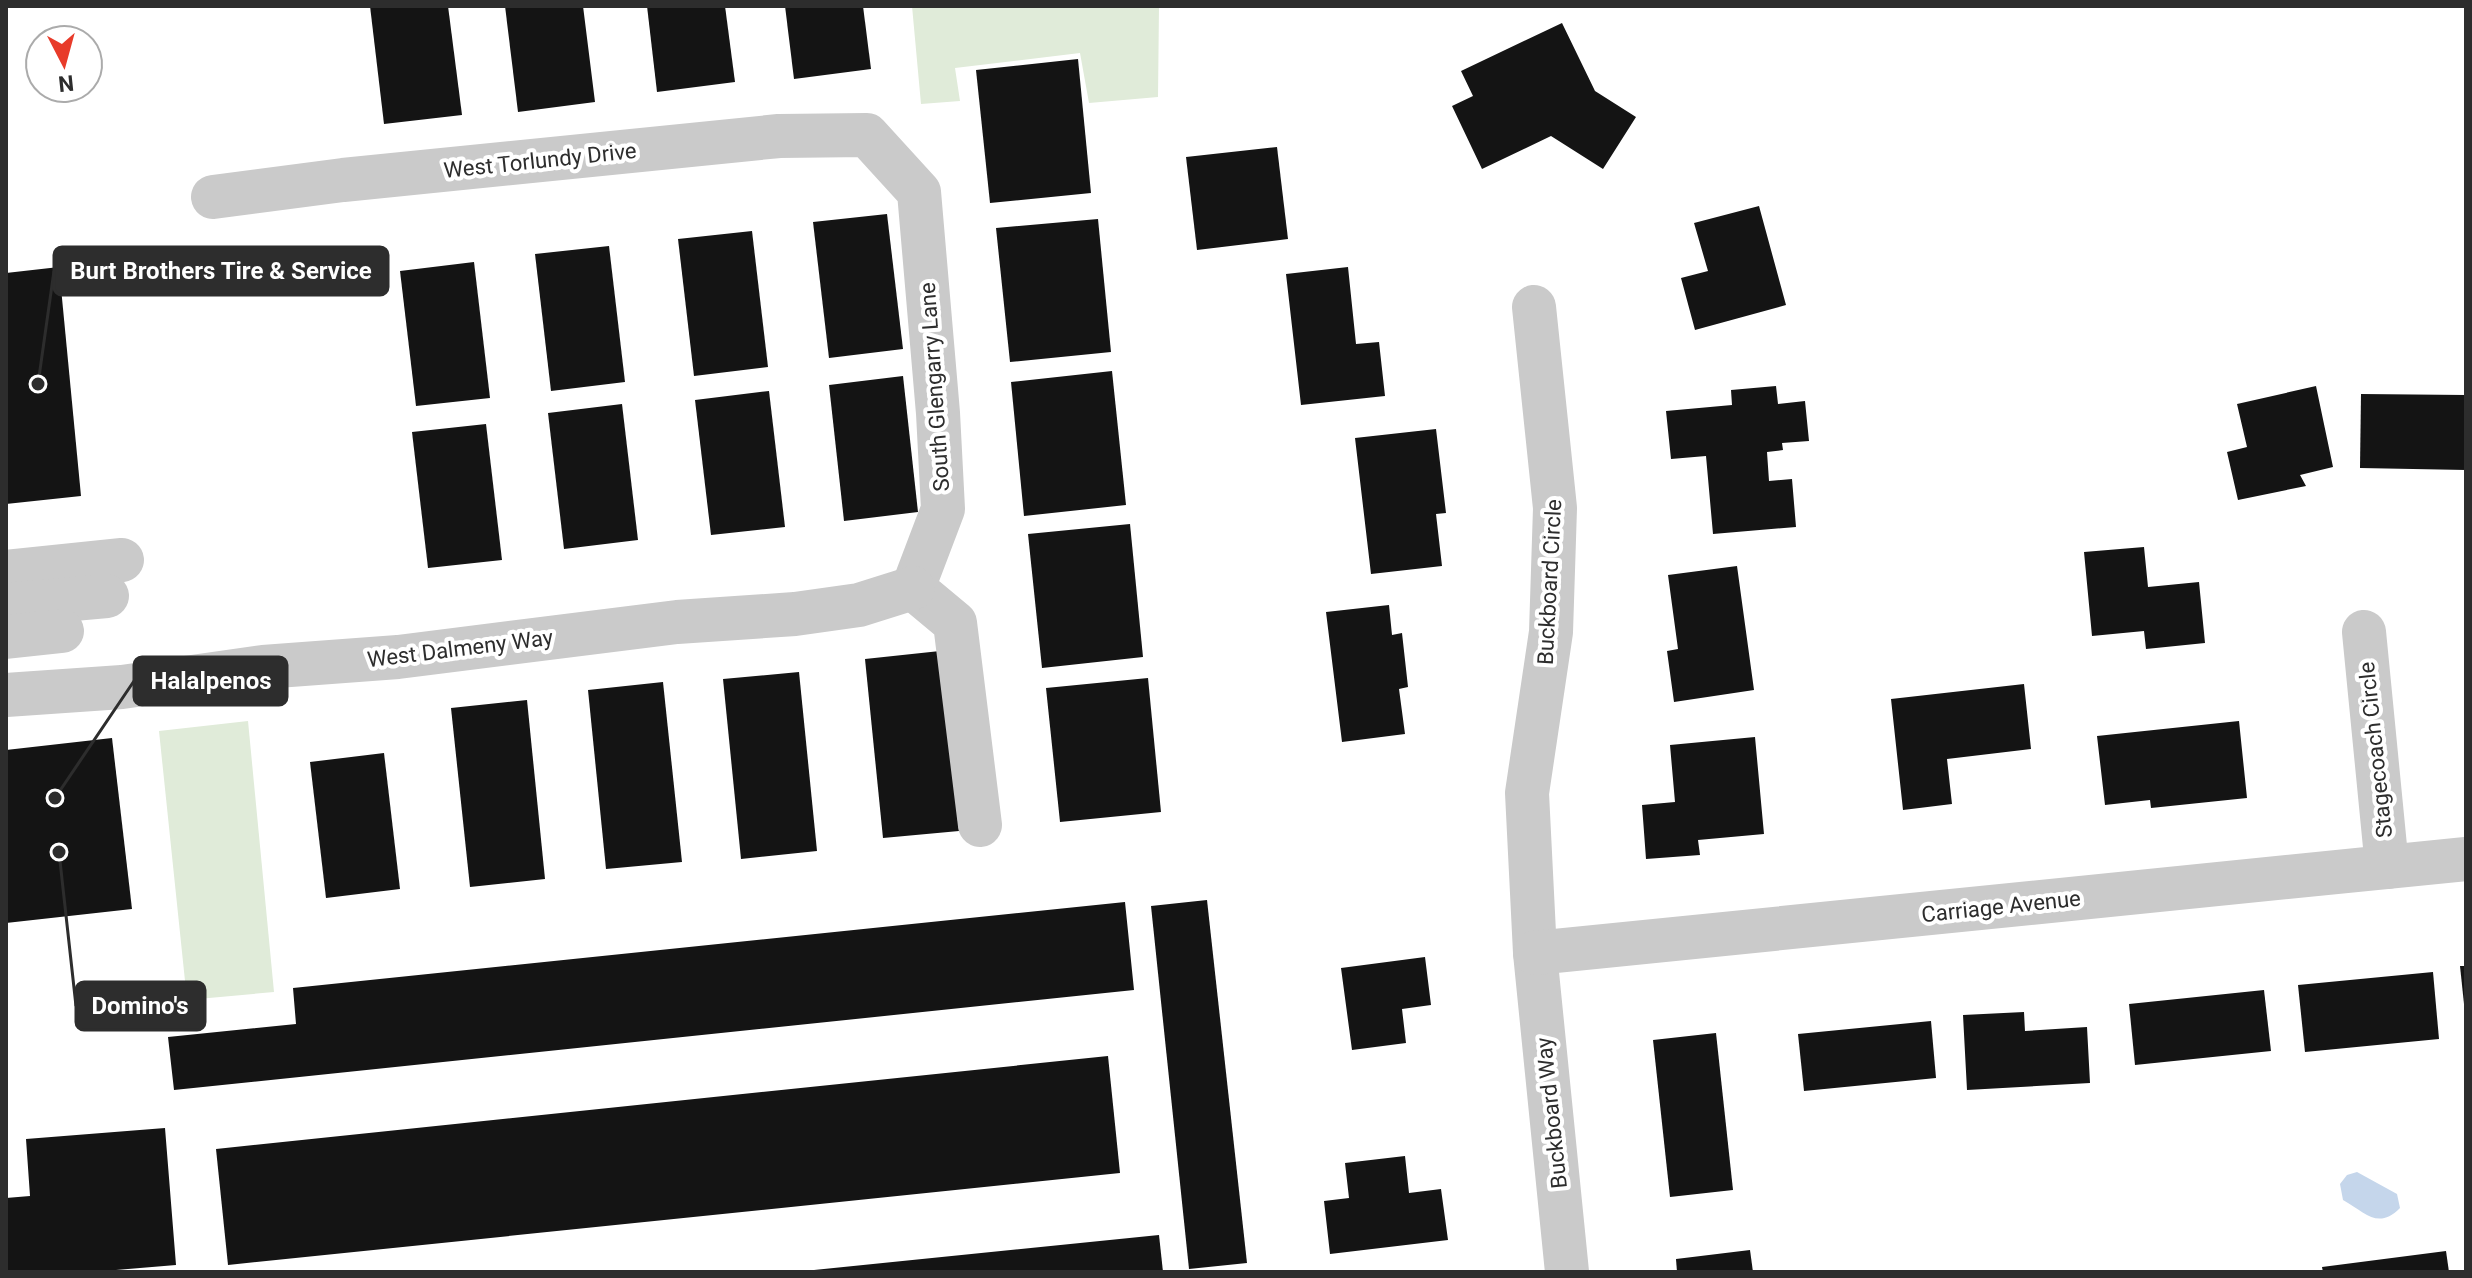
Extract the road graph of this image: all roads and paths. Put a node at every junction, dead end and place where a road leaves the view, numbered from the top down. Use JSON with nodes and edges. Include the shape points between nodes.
{"nodes":[{"id":1,"x":867,"y":135,"type":"joint"},
{"id":2,"x":213,"y":197,"type":"dead end"},
{"id":3,"x":1534,"y":307,"type":"dead end"},
{"id":4,"x":6,"y":572,"type":"edge"},
{"id":5,"x":913,"y":588,"type":"junction"},
{"id":6,"x":6,"y":605,"type":"edge"},
{"id":7,"x":62,"y":631,"type":"dead end"},
{"id":8,"x":2364,"y":632,"type":"dead end"},
{"id":9,"x":6,"y":637,"type":"edge"},
{"id":10,"x":6,"y":695,"type":"edge"},
{"id":11,"x":980,"y":825,"type":"dead end"},
{"id":12,"x":2466,"y":859,"type":"edge"},
{"id":13,"x":2387,"y":867,"type":"junction"},
{"id":14,"x":1535,"y":953,"type":"junction"},
{"id":15,"x":1567,"y":1272,"type":"edge"}],
"edges":[{"from":1,"to":2,"type":"street","name":"West Torlundy Drive","via":[[764,137]]},
{"from":1,"to":5,"type":"street","name":"South Glengarry Lane","via":[[919,192],[943,509]]},
{"from":3,"to":14,"type":"street","name":"Buckboard Circle","via":[[1555,508],[1551,632],[1527,793]]},
{"from":4,"to":6,"type":"street","via":[[114,578]]},
{"from":5,"to":10,"type":"street","name":"West Dalmeny Way","via":[[859,605],[795,614],[677,622],[398,657]]},
{"from":5,"to":11,"type":"street","via":[[955,623]]},
{"from":7,"to":9,"type":"street"},
{"from":8,"to":13,"type":"street","name":"Stagecoach Circle"},
{"from":12,"to":13,"type":"street","name":"Carriage Avenue"},
{"from":13,"to":14,"type":"street","name":"Carriage Avenue"},
{"from":14,"to":15,"type":"street","name":"Buckboard Way"}]}
